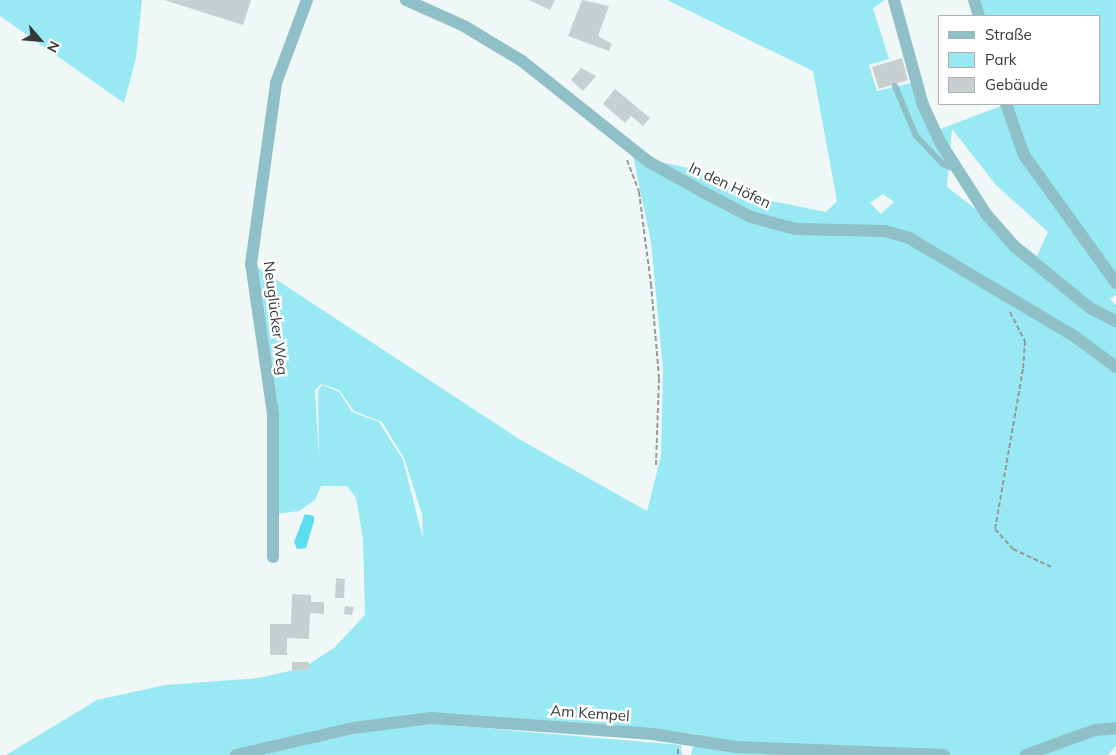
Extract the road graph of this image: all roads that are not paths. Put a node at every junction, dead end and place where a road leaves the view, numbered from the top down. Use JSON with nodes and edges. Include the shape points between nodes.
{"nodes":[{"id":1,"x":307,"y":0,"type":"edge"},
{"id":2,"x":406,"y":0,"type":"edge"},
{"id":3,"x":894,"y":0,"type":"edge"},
{"id":4,"x":974,"y":0,"type":"edge"},
{"id":5,"x":979,"y":15,"type":"edge"},
{"id":6,"x":895,"y":86,"type":"dead end"},
{"id":7,"x":1006,"y":105,"type":"edge"},
{"id":8,"x":958,"y":170,"type":"junction"},
{"id":9,"x":1116,"y":283,"type":"edge"},
{"id":10,"x":1116,"y":321,"type":"edge"},
{"id":11,"x":1116,"y":367,"type":"edge"},
{"id":12,"x":273,"y":557,"type":"dead end"},
{"id":13,"x":1116,"y":728,"type":"edge"},
{"id":14,"x":236,"y":755,"type":"edge"},
{"id":15,"x":944,"y":755,"type":"edge"},
{"id":16,"x":1026,"y":755,"type":"edge"}],
"edges":[{"from":1,"to":12,"type":"street","name":"Neuglücker Weg","via":[[276,83],[251,264],[273,414]]},
{"from":2,"to":11,"type":"street","name":"In den Höfen","via":[[464,26],[522,61],[649,162],[744,213],[796,230],[885,230],[909,238],[1074,336]]},
{"from":3,"to":8,"type":"street","via":[[923,105]]},
{"from":4,"to":5,"type":"street"},
{"from":6,"to":8,"type":"lane","via":[[916,136],[943,164]]},
{"from":7,"to":9,"type":"street","via":[[1024,155]]},
{"from":8,"to":10,"type":"street","via":[[986,214],[1015,248],[1090,308]]},
{"from":13,"to":16,"type":"street","via":[[1095,730]]},
{"from":14,"to":15,"type":"street","name":"Am Kempel","via":[[353,728],[431,718],[653,734],[736,747]]}]}
